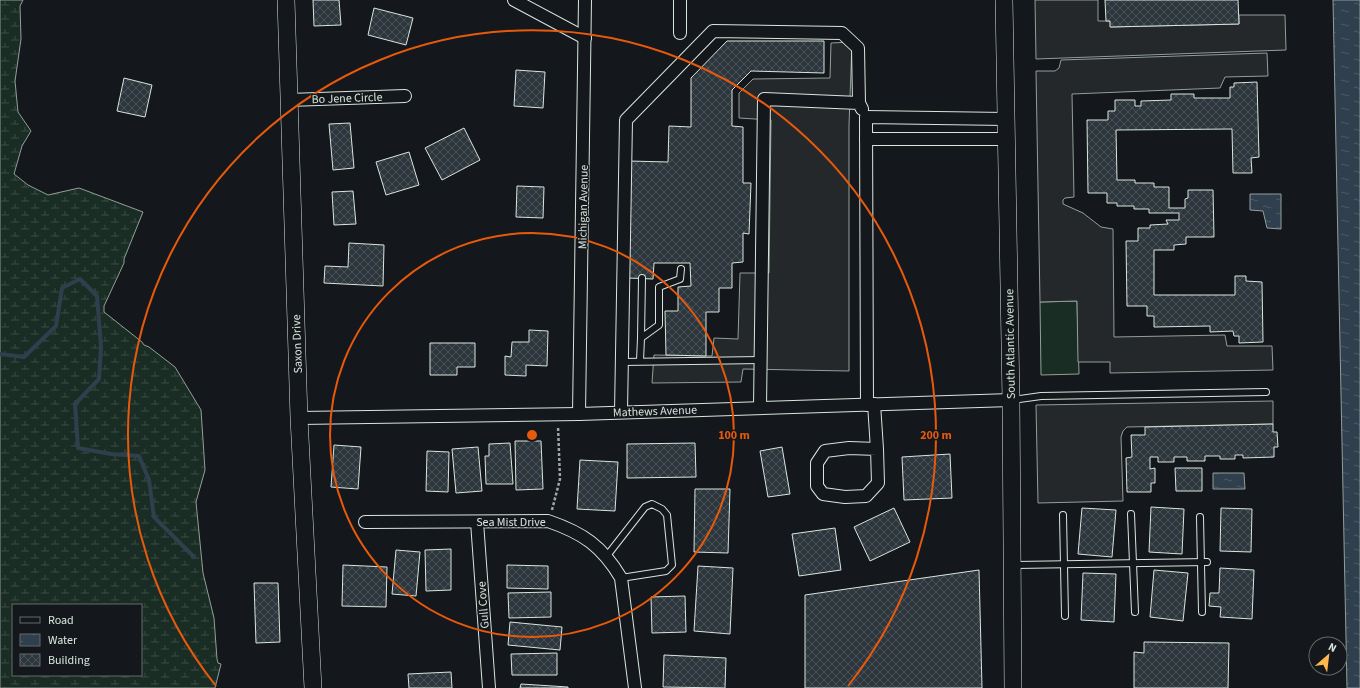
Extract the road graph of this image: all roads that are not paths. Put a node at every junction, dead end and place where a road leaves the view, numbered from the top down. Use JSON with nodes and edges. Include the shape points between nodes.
{"nodes":[{"id":1,"x":286,"y":0,"type":"edge"},
{"id":2,"x":514,"y":0,"type":"edge"},
{"id":3,"x":585,"y":0,"type":"edge"},
{"id":4,"x":680,"y":0,"type":"edge"},
{"id":5,"x":1004,"y":0,"type":"edge"},
{"id":6,"x":680,"y":33,"type":"dead end"},
{"id":7,"x":585,"y":38,"type":"junction"},
{"id":8,"x":405,"y":96,"type":"dead end"},
{"id":9,"x":289,"y":100,"type":"junction"},
{"id":10,"x":859,"y":103,"type":"junction"},
{"id":11,"x":866,"y":117,"type":"junction"},
{"id":12,"x":1006,"y":119,"type":"junction"},
{"id":13,"x":866,"y":139,"type":"junction"},
{"id":14,"x":1006,"y":139,"type":"junction"},
{"id":15,"x":681,"y":268,"type":"dead end"},
{"id":16,"x":642,"y":278,"type":"dead end"},
{"id":17,"x":641,"y":338,"type":"junction"},
{"id":18,"x":761,"y":360,"type":"junction"},
{"id":19,"x":640,"y":361,"type":"junction"},
{"id":20,"x":622,"y":362,"type":"junction"},
{"id":21,"x":1266,"y":392,"type":"dead end"},
{"id":22,"x":1011,"y":400,"type":"junction"},
{"id":23,"x":871,"y":404,"type":"junction"},
{"id":24,"x":760,"y":408,"type":"junction"},
{"id":25,"x":621,"y":412,"type":"junction"},
{"id":26,"x":580,"y":414,"type":"junction"},
{"id":27,"x":299,"y":418,"type":"junction"},
{"id":28,"x":878,"y":449,"type":"junction"},
{"id":29,"x":1131,"y":514,"type":"dead end"},
{"id":30,"x":1063,"y":516,"type":"dead end"},
{"id":31,"x":1200,"y":518,"type":"dead end"},
{"id":32,"x":364,"y":522,"type":"dead end"},
{"id":33,"x":478,"y":522,"type":"junction"},
{"id":34,"x":606,"y":557,"type":"junction"},
{"id":35,"x":1204,"y":562,"type":"junction"},
{"id":36,"x":1133,"y":563,"type":"junction"},
{"id":37,"x":1064,"y":564,"type":"junction"},
{"id":38,"x":1012,"y":565,"type":"junction"},
{"id":39,"x":621,"y":578,"type":"junction"},
{"id":40,"x":1135,"y":612,"type":"dead end"},
{"id":41,"x":1202,"y":612,"type":"dead end"},
{"id":42,"x":1065,"y":616,"type":"dead end"},
{"id":43,"x":313,"y":688,"type":"edge"},
{"id":44,"x":489,"y":688,"type":"edge"},
{"id":45,"x":635,"y":688,"type":"edge"},
{"id":46,"x":1013,"y":688,"type":"edge"}],
"edges":[{"from":1,"to":9,"type":"street","name":"Saxon Drive"},
{"from":2,"to":7,"type":"street"},
{"from":3,"to":7,"type":"street","name":"Michigan Avenue"},
{"from":4,"to":6,"type":"street"},
{"from":5,"to":12,"type":"street","name":"South Atlantic Avenue"},
{"from":7,"to":26,"type":"street","name":"Michigan Avenue"},
{"from":8,"to":9,"type":"street","name":"Bo Jene Circle"},
{"from":9,"to":27,"type":"street","name":"Saxon Drive"},
{"from":10,"to":11,"type":"street"},
{"from":10,"to":18,"type":"street","via":[[764,99]]},
{"from":10,"to":20,"type":"street","via":[[858,48],[842,33],[713,31],[626,120]]},
{"from":11,"to":12,"type":"street"},
{"from":11,"to":13,"type":"street"},
{"from":12,"to":14,"type":"street","name":"South Atlantic Avenue"},
{"from":13,"to":14,"type":"street"},
{"from":13,"to":23,"type":"street"},
{"from":14,"to":22,"type":"street","name":"South Atlantic Avenue"},
{"from":15,"to":17,"type":"lane","via":[[680,279],[659,288],[659,325]]},
{"from":16,"to":17,"type":"lane"},
{"from":17,"to":19,"type":"lane"},
{"from":18,"to":19,"type":"lane"},
{"from":18,"to":24,"type":"street"},
{"from":19,"to":20,"type":"lane"},
{"from":20,"to":25,"type":"street"},
{"from":21,"to":22,"type":"lane","via":[[1041,396]]},
{"from":22,"to":23,"type":"street","name":"Mathews Avenue"},
{"from":22,"to":38,"type":"street","name":"South Atlantic Avenue"},
{"from":23,"to":24,"type":"street","name":"Mathews Avenue"},
{"from":23,"to":28,"type":"street"},
{"from":24,"to":25,"type":"street","name":"Mathews Avenue"},
{"from":25,"to":26,"type":"street","name":"Mathews Avenue"},
{"from":26,"to":27,"type":"street","name":"Mathews Avenue"},
{"from":27,"to":43,"type":"street","name":"Saxon Drive"},
{"from":28,"to":28,"type":"street","via":[[878,484],[866,496],[823,494],[817,486],[817,463],[825,451],[849,448]]},
{"from":29,"to":36,"type":"lane"},
{"from":30,"to":37,"type":"lane"},
{"from":31,"to":35,"type":"lane"},
{"from":32,"to":33,"type":"street","name":"Sea Mist Drive"},
{"from":33,"to":34,"type":"street","name":"Sea Mist Drive","via":[[548,521],[569,528],[587,539]]},
{"from":33,"to":44,"type":"street","name":"Gull Cove"},
{"from":34,"to":39,"type":"street","name":"Sea Mist Drive"},
{"from":34,"to":39,"type":"lane","via":[[645,506],[652,504],[668,515],[672,566],[666,571]]},
{"from":35,"to":36,"type":"lane"},
{"from":35,"to":41,"type":"lane"},
{"from":36,"to":37,"type":"lane"},
{"from":36,"to":40,"type":"lane"},
{"from":37,"to":38,"type":"lane"},
{"from":37,"to":42,"type":"lane"},
{"from":38,"to":46,"type":"street","name":"South Atlantic Avenue"},
{"from":39,"to":45,"type":"street","name":"Sea Mist Drive"}]}
